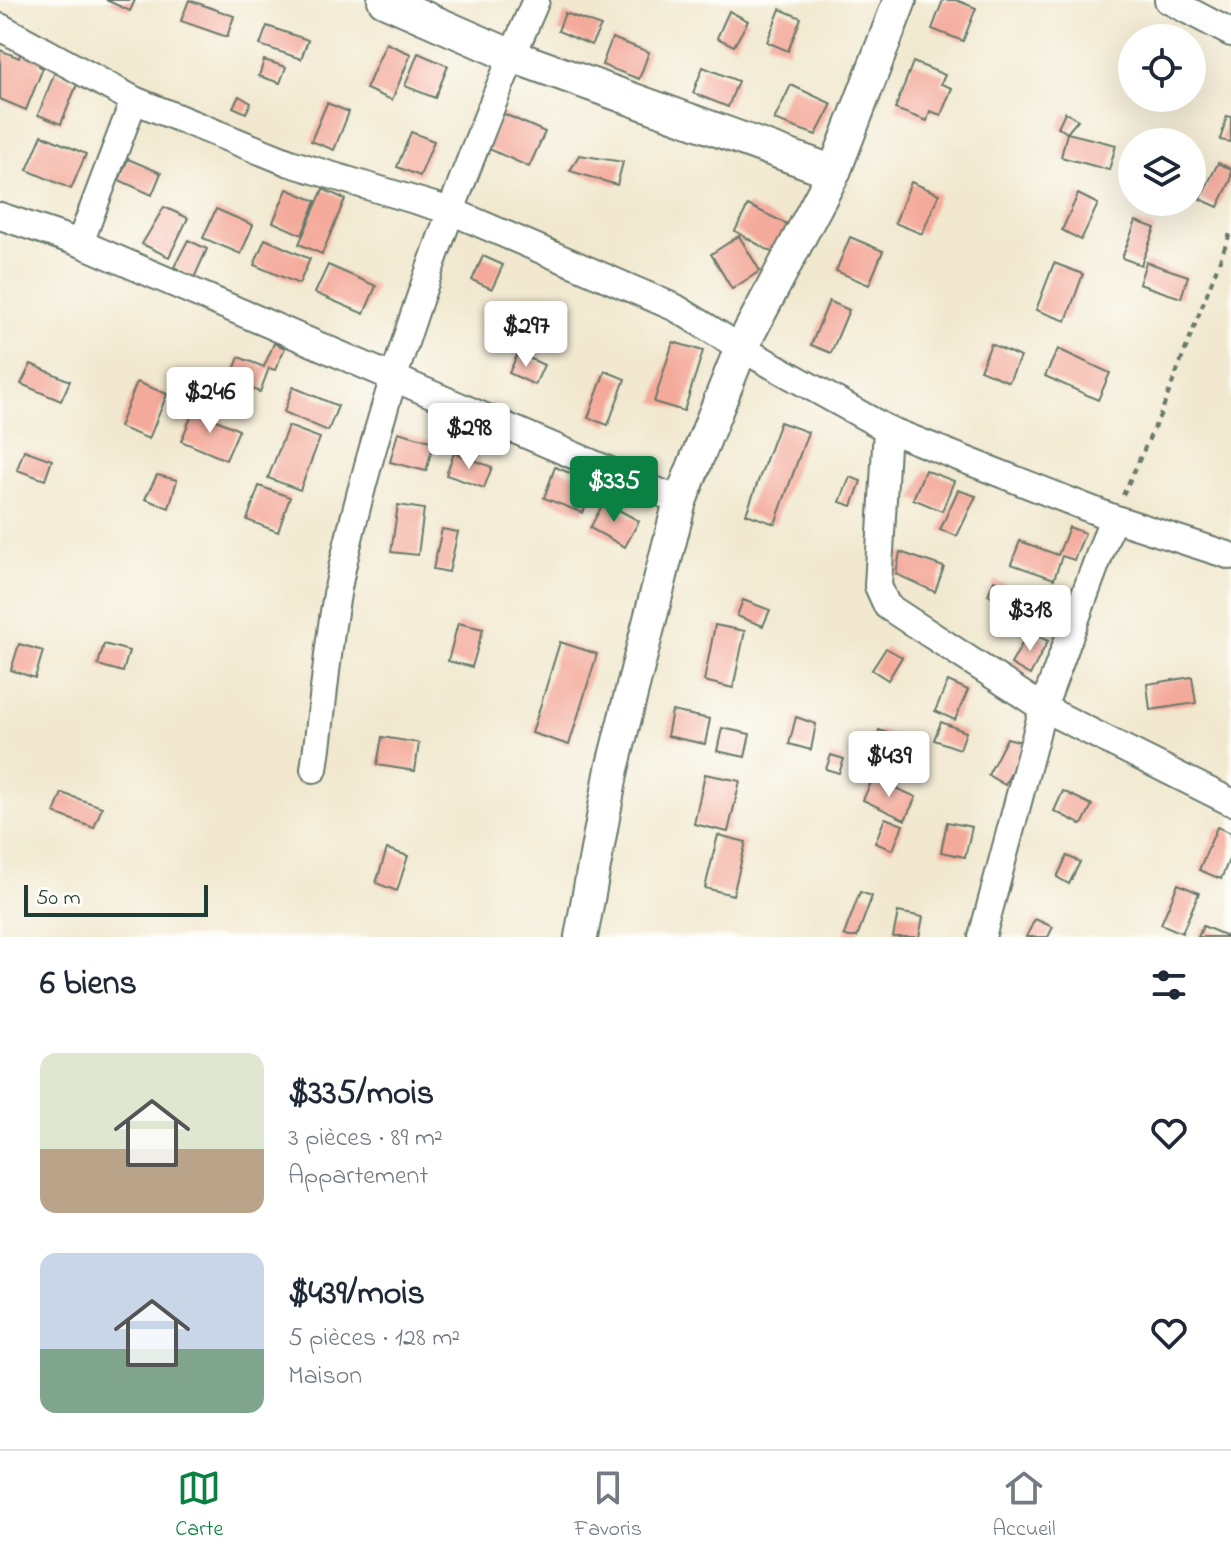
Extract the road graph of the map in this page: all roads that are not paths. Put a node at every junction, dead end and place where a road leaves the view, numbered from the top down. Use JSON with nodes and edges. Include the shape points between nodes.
{"nodes":[{"id":1,"x":384,"y":0,"type":"edge"},
{"id":2,"x":536,"y":0,"type":"edge"},
{"id":3,"x":900,"y":0,"type":"edge"},
{"id":4,"x":1168,"y":0,"type":"edge"},
{"id":5,"x":0,"y":27,"type":"edge"},
{"id":6,"x":1231,"y":33,"type":"edge"},
{"id":7,"x":512,"y":56,"type":"junction"},
{"id":8,"x":134,"y":100,"type":"junction"},
{"id":9,"x":834,"y":172,"type":"junction"},
{"id":10,"x":451,"y":211,"type":"junction"},
{"id":11,"x":0,"y":216,"type":"edge"},
{"id":12,"x":80,"y":243,"type":"junction"},
{"id":13,"x":741,"y":348,"type":"junction"},
{"id":14,"x":392,"y":376,"type":"junction"},
{"id":15,"x":887,"y":429,"type":"junction"},
{"id":16,"x":680,"y":501,"type":"junction"},
{"id":17,"x":1113,"y":518,"type":"junction"},
{"id":18,"x":1231,"y":556,"type":"edge"},
{"id":19,"x":1043,"y":708,"type":"junction"},
{"id":20,"x":314,"y":769,"type":"dead end"},
{"id":21,"x":1231,"y":802,"type":"edge"},
{"id":22,"x":581,"y":937,"type":"edge"},
{"id":23,"x":982,"y":937,"type":"edge"}],
"edges":[{"from":1,"to":7,"type":"street"},
{"from":2,"to":7,"type":"street"},
{"from":3,"to":9,"type":"street"},
{"from":4,"to":6,"type":"street"},
{"from":5,"to":8,"type":"street"},
{"from":7,"to":9,"type":"street"},
{"from":7,"to":10,"type":"street"},
{"from":8,"to":10,"type":"street","via":[[290,163]]},
{"from":8,"to":12,"type":"street"},
{"from":9,"to":13,"type":"street"},
{"from":10,"to":13,"type":"street","via":[[676,308]]},
{"from":10,"to":14,"type":"street"},
{"from":11,"to":12,"type":"street"},
{"from":12,"to":14,"type":"street"},
{"from":13,"to":15,"type":"street"},
{"from":13,"to":16,"type":"street"},
{"from":14,"to":16,"type":"street"},
{"from":14,"to":20,"type":"street","via":[[343,567]]},
{"from":15,"to":17,"type":"street"},
{"from":15,"to":19,"type":"street","via":[[878,586],[887,606]]},
{"from":16,"to":22,"type":"street","via":[[612,769]]},
{"from":17,"to":18,"type":"street"},
{"from":17,"to":19,"type":"street"},
{"from":19,"to":21,"type":"street"},
{"from":19,"to":23,"type":"street"}]}
